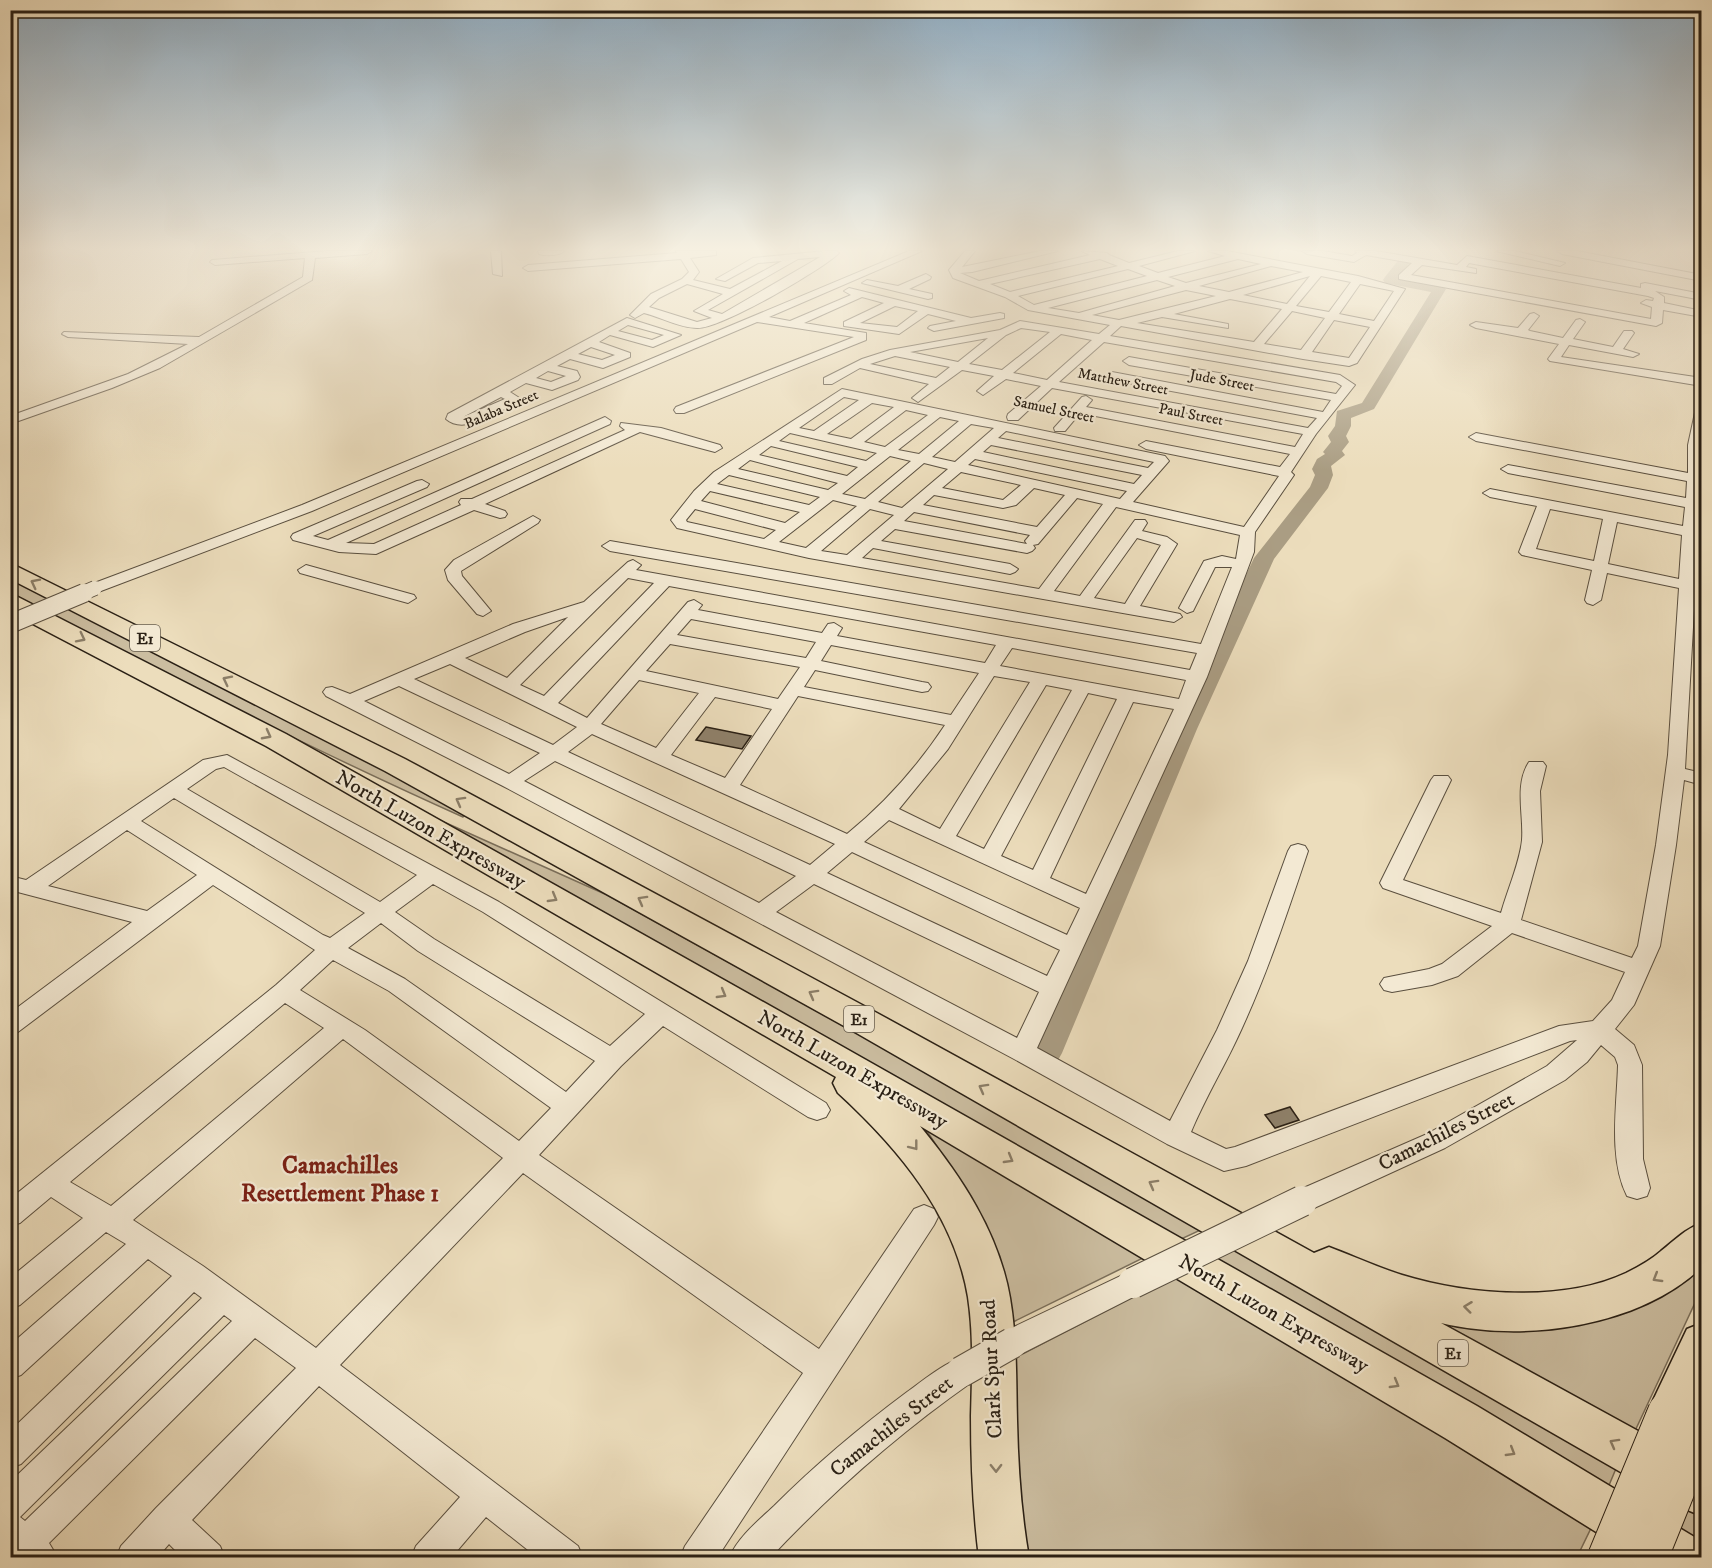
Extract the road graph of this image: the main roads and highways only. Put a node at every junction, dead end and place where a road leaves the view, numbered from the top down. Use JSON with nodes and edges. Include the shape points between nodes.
{"nodes":[{"id":1,"x":10,"y":570,"type":"edge"},
{"id":2,"x":10,"y":602,"type":"edge"},
{"id":3,"x":794,"y":1035,"type":"junction"},
{"id":4,"x":1204,"y":1213,"type":"junction"},
{"id":5,"x":1701,"y":1240,"type":"edge"},
{"id":6,"x":1701,"y":1343,"type":"edge"},
{"id":7,"x":1690,"y":1421,"type":"edge"},
{"id":8,"x":1701,"y":1492,"type":"edge"},
{"id":9,"x":1004,"y":1557,"type":"edge"},
{"id":10,"x":1610,"y":1557,"type":"edge"},
{"id":11,"x":1645,"y":1557,"type":"edge"},
{"id":12,"x":1684,"y":1557,"type":"edge"}],
"edges":[{"from":4,"to":1,"type":"highway","name":"North Luzon Expressway","number":"E1","one_way":true,"via":[[395,765]]},
{"from":2,"to":3,"type":"highway","name":"North Luzon Expressway","number":"E1","one_way":true,"via":[[276,740]]},
{"from":3,"to":9,"type":"highway","name":"Clark Spur Road","number":"E1","one_way":true,"via":[[904,1133],[945,1190],[973,1241],[986,1282],[993,1333],[997,1505]]},
{"from":3,"to":12,"type":"highway","name":"North Luzon Expressway","number":"E1","one_way":true,"via":[[1450,1416]]},
{"from":5,"to":4,"type":"highway","number":"E1","one_way":true,"via":[[1661,1276],[1618,1296],[1561,1309],[1495,1310],[1410,1297]]},
{"from":8,"to":4,"type":"highway","name":"North Luzon Expressway","number":"E1","one_way":true},
{"from":6,"to":7,"type":"highway"},
{"from":7,"to":10,"type":"highway","bridge":true},
{"from":7,"to":11,"type":"highway","bridge":true}]}
